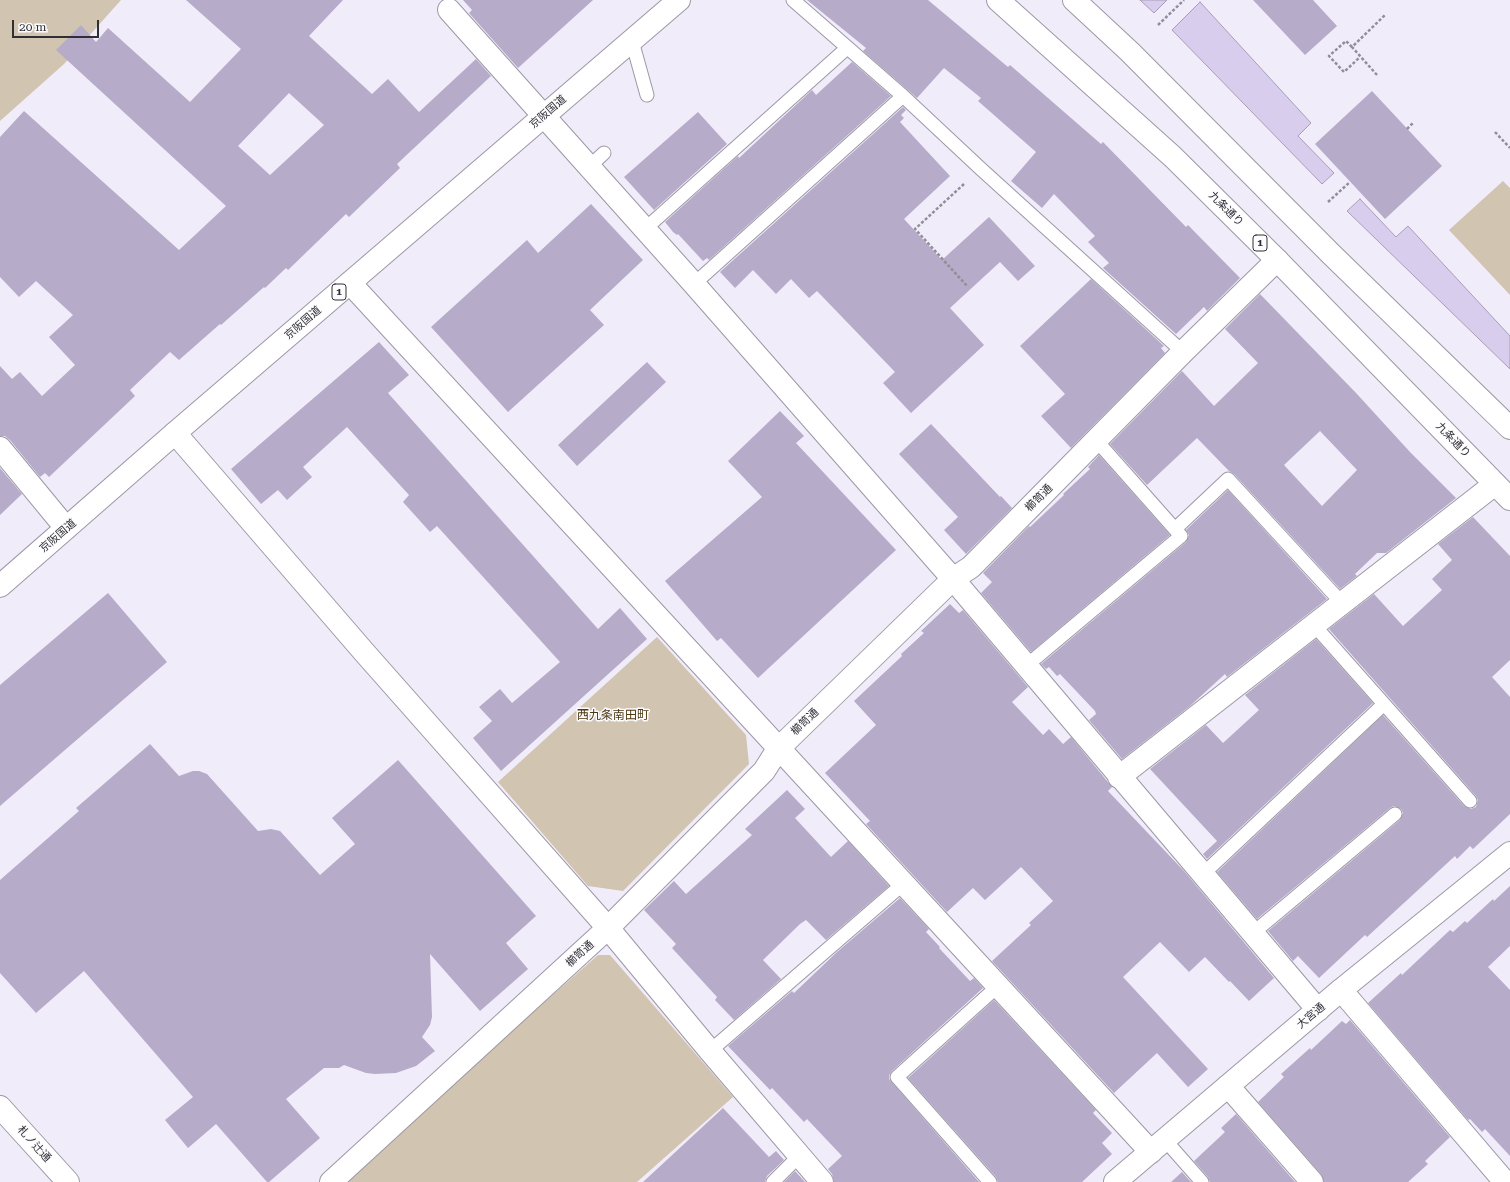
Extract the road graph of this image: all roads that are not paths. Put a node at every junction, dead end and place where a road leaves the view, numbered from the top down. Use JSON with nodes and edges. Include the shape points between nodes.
{"nodes":[{"id":1,"x":679,"y":0,"type":"edge"},
{"id":2,"x":793,"y":0,"type":"edge"},
{"id":3,"x":998,"y":0,"type":"edge"},
{"id":4,"x":1074,"y":0,"type":"edge"},
{"id":5,"x":449,"y":10,"type":"dead end"},
{"id":6,"x":632,"y":41,"type":"junction"},
{"id":7,"x":847,"y":48,"type":"junction"},
{"id":8,"x":647,"y":95,"type":"dead end"},
{"id":9,"x":903,"y":96,"type":"junction"},
{"id":10,"x":544,"y":116,"type":"junction"},
{"id":11,"x":645,"y":230,"type":"junction"},
{"id":12,"x":1277,"y":260,"type":"junction"},
{"id":13,"x":350,"y":283,"type":"junction"},
{"id":14,"x":694,"y":284,"type":"junction"},
{"id":15,"x":1183,"y":352,"type":"junction"},
{"id":16,"x":1510,"y":428,"type":"edge"},
{"id":17,"x":174,"y":433,"type":"junction"},
{"id":18,"x":1096,"y":440,"type":"junction"},
{"id":19,"x":0,"y":448,"type":"edge"},
{"id":20,"x":1495,"y":484,"type":"junction"},
{"id":21,"x":1510,"y":499,"type":"edge"},
{"id":22,"x":66,"y":528,"type":"junction"},
{"id":23,"x":1175,"y":529,"type":"junction"},
{"id":24,"x":953,"y":579,"type":"junction"},
{"id":25,"x":0,"y":586,"type":"edge"},
{"id":26,"x":1342,"y":603,"type":"junction"},
{"id":27,"x":1314,"y":625,"type":"junction"},
{"id":28,"x":1026,"y":666,"type":"junction"},
{"id":29,"x":1384,"y":704,"type":"junction"},
{"id":30,"x":778,"y":749,"type":"junction"},
{"id":31,"x":1119,"y":777,"type":"junction"},
{"id":32,"x":1470,"y":801,"type":"dead end"},
{"id":33,"x":1395,"y":814,"type":"dead end"},
{"id":34,"x":1510,"y":853,"type":"edge"},
{"id":35,"x":1203,"y":874,"type":"junction"},
{"id":36,"x":903,"y":884,"type":"junction"},
{"id":37,"x":608,"y":928,"type":"junction"},
{"id":38,"x":1253,"y":933,"type":"junction"},
{"id":39,"x":998,"y":986,"type":"junction"},
{"id":40,"x":1341,"y":990,"type":"junction"},
{"id":41,"x":1318,"y":1010,"type":"junction"},
{"id":42,"x":710,"y":1051,"type":"junction"},
{"id":43,"x":1228,"y":1086,"type":"junction"},
{"id":44,"x":0,"y":1107,"type":"edge"},
{"id":45,"x":1158,"y":1146,"type":"junction"},
{"id":46,"x":800,"y":1155,"type":"junction"},
{"id":47,"x":68,"y":1182,"type":"edge"},
{"id":48,"x":331,"y":1182,"type":"edge"},
{"id":49,"x":773,"y":1182,"type":"edge"},
{"id":50,"x":822,"y":1182,"type":"edge"},
{"id":51,"x":990,"y":1182,"type":"edge"},
{"id":52,"x":1115,"y":1182,"type":"edge"},
{"id":53,"x":1202,"y":1182,"type":"edge"},
{"id":54,"x":1312,"y":1182,"type":"edge"},
{"id":55,"x":1505,"y":1182,"type":"edge"}],
"edges":[{"from":1,"to":6,"type":"main road","name":"京阪国道","number":"1"},
{"from":2,"to":7,"type":"lane"},
{"from":3,"to":12,"type":"main road","name":"九条通り","number":"1","via":[[1173,157]]},
{"from":4,"to":16,"type":"main road","via":[[1130,52],[1331,254]]},
{"from":5,"to":10,"type":"main road"},
{"from":6,"to":8,"type":"lane"},
{"from":6,"to":10,"type":"main road","name":"京阪国道","number":"1"},
{"from":7,"to":9,"type":"lane"},
{"from":7,"to":11,"type":"lane"},
{"from":9,"to":14,"type":"lane"},
{"from":9,"to":15,"type":"lane"},
{"from":10,"to":11,"type":"main road","via":[[597,160]]},
{"from":10,"to":13,"type":"main road","name":"京阪国道","number":"1"},
{"from":11,"to":14,"type":"main road"},
{"from":12,"to":15,"type":"main road","name":"櫛笥通"},
{"from":12,"to":20,"type":"main road","name":"九条通り","number":"1"},
{"from":13,"to":17,"type":"main road","name":"京阪国道","number":"1"},
{"from":13,"to":30,"type":"main road"},
{"from":14,"to":24,"type":"main road"},
{"from":15,"to":18,"type":"main road","name":"櫛笥通"},
{"from":17,"to":22,"type":"main road","name":"京阪国道","number":"1"},
{"from":17,"to":37,"type":"main road"},
{"from":18,"to":23,"type":"lane"},
{"from":18,"to":24,"type":"main road","name":"櫛笥通","via":[[971,567]]},
{"from":19,"to":22,"type":"main road"},
{"from":20,"to":21,"type":"main road","name":"九条通り","number":"1"},
{"from":20,"to":26,"type":"main road"},
{"from":22,"to":25,"type":"main road","name":"京阪国道","number":"1"},
{"from":23,"to":26,"type":"lane","via":[[1228,479]]},
{"from":23,"to":28,"type":"lane","via":[[1181,536]]},
{"from":24,"to":28,"type":"main road"},
{"from":24,"to":30,"type":"main road","name":"櫛笥通"},
{"from":26,"to":27,"type":"main road"},
{"from":27,"to":29,"type":"lane"},
{"from":27,"to":31,"type":"main road"},
{"from":28,"to":31,"type":"main road"},
{"from":29,"to":32,"type":"lane"},
{"from":29,"to":35,"type":"lane"},
{"from":30,"to":36,"type":"main road"},
{"from":30,"to":37,"type":"main road","name":"櫛笥通","via":[[764,771]]},
{"from":31,"to":35,"type":"main road"},
{"from":33,"to":38,"type":"lane"},
{"from":34,"to":40,"type":"main road","name":"大宮通"},
{"from":35,"to":38,"type":"main road"},
{"from":36,"to":39,"type":"main road"},
{"from":36,"to":42,"type":"lane"},
{"from":37,"to":42,"type":"main road"},
{"from":37,"to":48,"type":"main road","name":"櫛笥通"},
{"from":38,"to":41,"type":"main road"},
{"from":39,"to":45,"type":"main road"},
{"from":39,"to":51,"type":"lane","via":[[897,1077]]},
{"from":40,"to":41,"type":"main road","name":"大宮通"},
{"from":40,"to":55,"type":"main road"},
{"from":41,"to":43,"type":"main road","name":"大宮通"},
{"from":42,"to":46,"type":"main road"},
{"from":43,"to":45,"type":"main road","name":"大宮通"},
{"from":43,"to":54,"type":"main road"},
{"from":44,"to":47,"type":"main road","name":"札ノ辻通"},
{"from":45,"to":52,"type":"main road","name":"大宮通"},
{"from":45,"to":53,"type":"lane"},
{"from":46,"to":49,"type":"lane"},
{"from":46,"to":50,"type":"main road"}]}
